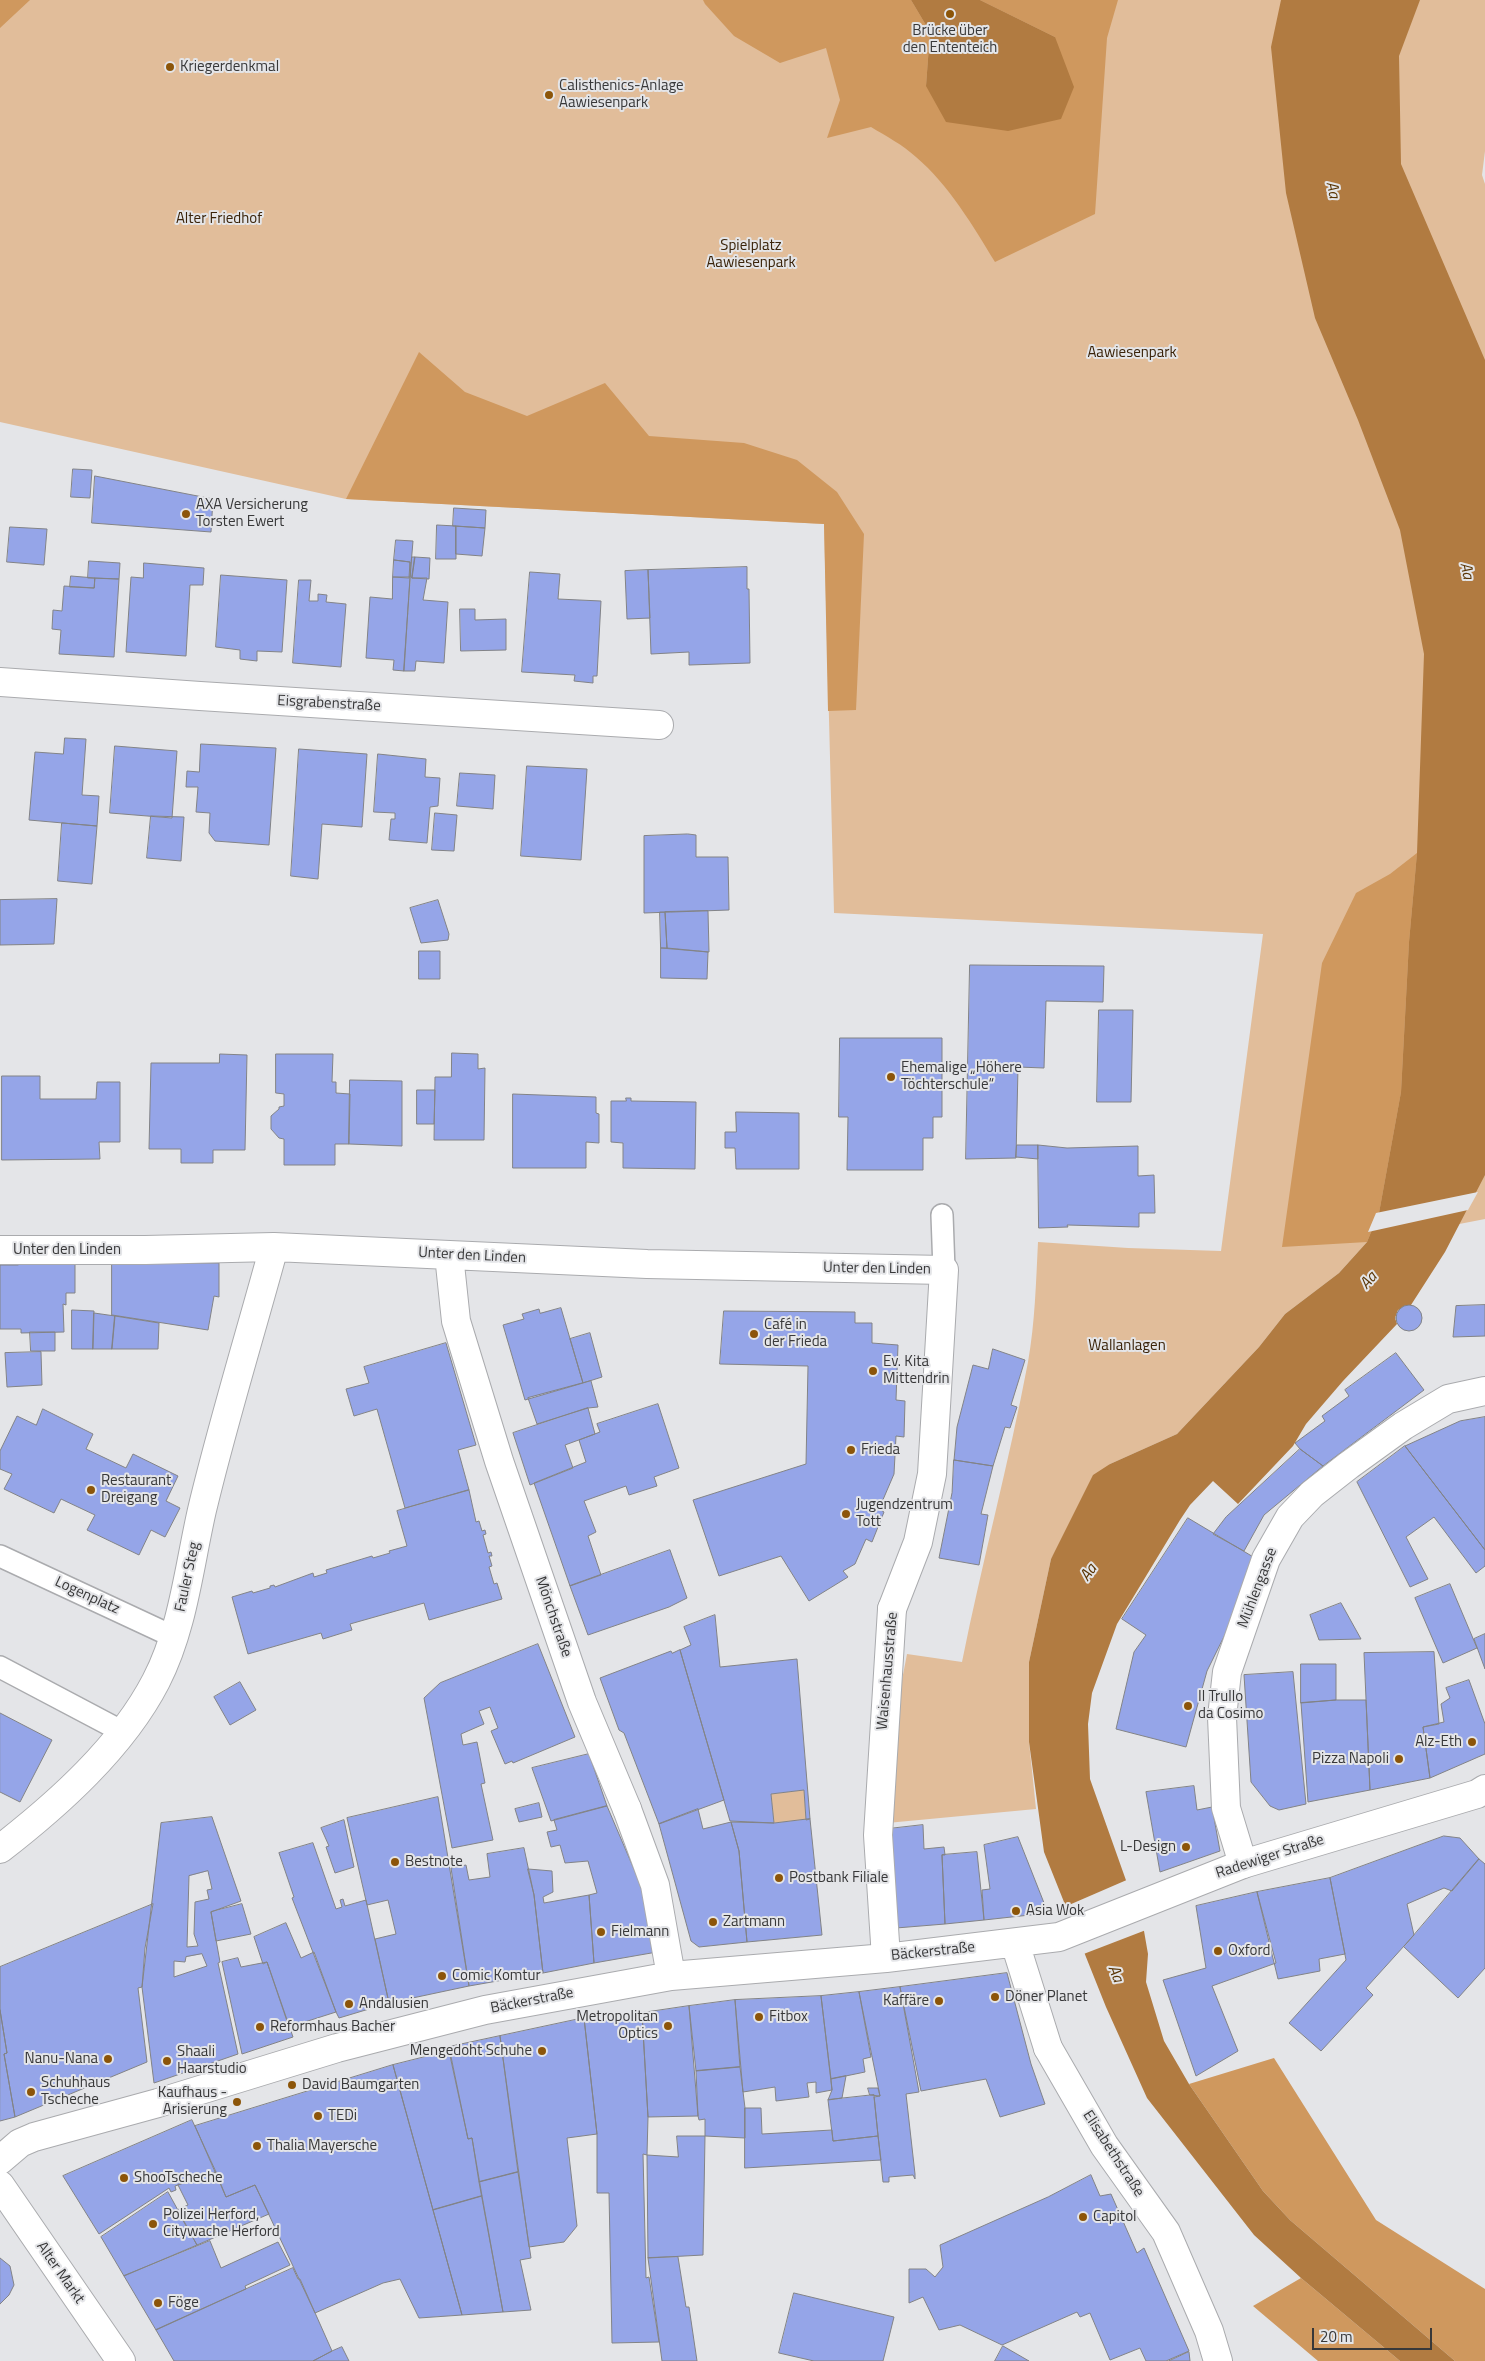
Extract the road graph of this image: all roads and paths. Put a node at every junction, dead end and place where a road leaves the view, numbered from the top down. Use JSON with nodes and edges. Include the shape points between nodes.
{"nodes":[{"id":1,"x":0,"y":682,"type":"edge"},
{"id":2,"x":659,"y":724,"type":"dead end"},
{"id":3,"x":942,"y":1215,"type":"dead end"},
{"id":4,"x":274,"y":1247,"type":"junction"},
{"id":5,"x":0,"y":1250,"type":"edge"},
{"id":6,"x":449,"y":1254,"type":"junction"},
{"id":7,"x":944,"y":1270,"type":"junction"},
{"id":8,"x":1485,"y":1391,"type":"edge"},
{"id":9,"x":0,"y":1556,"type":"edge"},
{"id":10,"x":174,"y":1637,"type":"junction"},
{"id":11,"x":0,"y":1667,"type":"edge"},
{"id":12,"x":123,"y":1732,"type":"junction"},
{"id":13,"x":1482,"y":1795,"type":"edge"},
{"id":14,"x":0,"y":1849,"type":"edge"},
{"id":15,"x":1243,"y":1864,"type":"junction"},
{"id":16,"x":1059,"y":1937,"type":"joint"},
{"id":17,"x":1015,"y":1943,"type":"junction"},
{"id":18,"x":886,"y":1958,"type":"junction"},
{"id":19,"x":671,"y":1976,"type":"junction"},
{"id":20,"x":10,"y":2151,"type":"edge"},
{"id":21,"x":0,"y":2185,"type":"edge"},
{"id":22,"x":120,"y":2361,"type":"edge"},
{"id":23,"x":1218,"y":2361,"type":"edge"}],
"edges":[{"from":1,"to":2,"type":"street","name":"Eisgrabenstraße"},
{"from":3,"to":7,"type":"lane"},
{"from":4,"to":5,"type":"street","name":"Unter den Linden"},
{"from":4,"to":6,"type":"street","name":"Unter den Linden"},
{"from":4,"to":10,"type":"street","name":"Fauler Steg","via":[[203,1509]]},
{"from":6,"to":7,"type":"street","name":"Unter den Linden","via":[[647,1264]]},
{"from":6,"to":19,"type":"street","name":"Mönchstraße","via":[[456,1322],[498,1461],[582,1702],[655,1885]]},
{"from":7,"to":18,"type":"street","name":"Waisenhausstraße","via":[[932,1474],[918,1542],[892,1609],[878,1835]]},
{"from":8,"to":15,"type":"street","name":"Mühlengasse","via":[[1448,1399],[1348,1465],[1290,1517],[1266,1559],[1227,1672],[1222,1717],[1226,1808]]},
{"from":9,"to":10,"type":"lane","name":"Logenplatz"},
{"from":10,"to":12,"type":"street","name":"Fauler Steg","via":[[156,1681]]},
{"from":11,"to":12,"type":"lane"},
{"from":12,"to":14,"type":"street","name":"Fauler Steg","via":[[62,1797]]},
{"from":13,"to":15,"type":"street","name":"Radewiger Straße"},
{"from":15,"to":16,"type":"street","name":"Radewiger Straße"},
{"from":16,"to":17,"type":"street","name":"Bäckerstraße"},
{"from":17,"to":18,"type":"street","name":"Bäckerstraße"},
{"from":17,"to":23,"type":"street","name":"Elisabethstraße","via":[[1048,2048],[1104,2145],[1166,2232],[1209,2331]]},
{"from":18,"to":19,"type":"street","name":"Bäckerstraße"},
{"from":19,"to":20,"type":"street","name":"Bäckerstraße","via":[[485,2010],[337,2048],[34,2137]]},
{"from":21,"to":22,"type":"street","name":"Alter Markt"}]}
